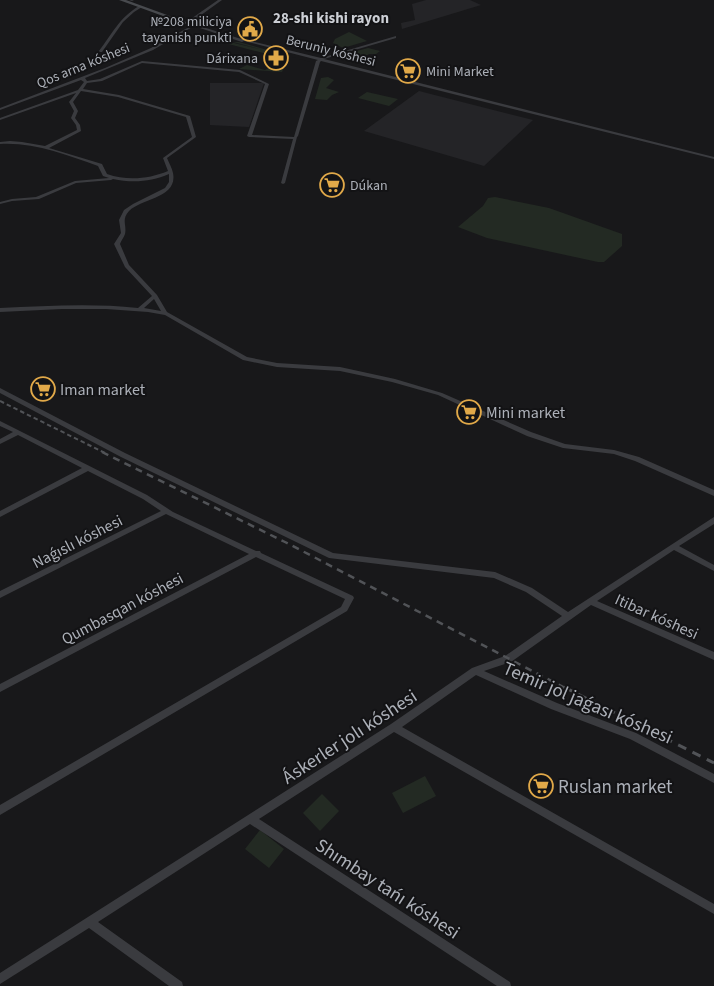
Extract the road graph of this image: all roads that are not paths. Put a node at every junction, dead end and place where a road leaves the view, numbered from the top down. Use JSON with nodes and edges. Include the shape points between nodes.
{"nodes":[{"id":1,"x":122,"y":0,"type":"edge"},
{"id":2,"x":131,"y":0,"type":"edge"},
{"id":3,"x":220,"y":0,"type":"edge"},
{"id":4,"x":140,"y":7,"type":"junction"},
{"id":5,"x":190,"y":24,"type":"junction"},
{"id":6,"x":395,"y":37,"type":"dead end"},
{"id":7,"x":101,"y":51,"type":"dead end"},
{"id":8,"x":320,"y":60,"type":"junction"},
{"id":9,"x":85,"y":80,"type":"junction"},
{"id":10,"x":80,"y":90,"type":"junction"},
{"id":11,"x":0,"y":105,"type":"edge"},
{"id":12,"x":6,"y":107,"type":"junction"},
{"id":13,"x":0,"y":109,"type":"edge"},
{"id":14,"x":0,"y":119,"type":"edge"},
{"id":15,"x":296,"y":137,"type":"junction"},
{"id":16,"x":0,"y":143,"type":"edge"},
{"id":17,"x":44,"y":148,"type":"junction"},
{"id":18,"x":714,"y":158,"type":"edge"},
{"id":19,"x":171,"y":172,"type":"junction"},
{"id":20,"x":114,"y":179,"type":"junction"},
{"id":21,"x":283,"y":183,"type":"dead end"},
{"id":22,"x":0,"y":203,"type":"edge"},
{"id":23,"x":155,"y":296,"type":"junction"},
{"id":24,"x":0,"y":310,"type":"edge"},
{"id":25,"x":139,"y":310,"type":"junction"},
{"id":26,"x":167,"y":314,"type":"junction"},
{"id":27,"x":0,"y":390,"type":"edge"},
{"id":28,"x":0,"y":423,"type":"edge"},
{"id":29,"x":17,"y":433,"type":"junction"},
{"id":30,"x":0,"y":442,"type":"edge"},
{"id":31,"x":88,"y":468,"type":"junction"},
{"id":32,"x":714,"y":493,"type":"edge"},
{"id":33,"x":167,"y":511,"type":"junction"},
{"id":34,"x":0,"y":514,"type":"edge"},
{"id":35,"x":714,"y":520,"type":"edge"},
{"id":36,"x":674,"y":547,"type":"junction"},
{"id":37,"x":257,"y":553,"type":"junction"},
{"id":38,"x":714,"y":568,"type":"edge"},
{"id":39,"x":0,"y":595,"type":"edge"},
{"id":40,"x":590,"y":601,"type":"junction"},
{"id":41,"x":568,"y":616,"type":"junction"},
{"id":42,"x":714,"y":656,"type":"edge"},
{"id":43,"x":475,"y":671,"type":"junction"},
{"id":44,"x":0,"y":688,"type":"edge"},
{"id":45,"x":394,"y":727,"type":"junction"},
{"id":46,"x":714,"y":779,"type":"edge"},
{"id":47,"x":0,"y":810,"type":"edge"},
{"id":48,"x":251,"y":819,"type":"junction"},
{"id":49,"x":714,"y":909,"type":"edge"},
{"id":50,"x":90,"y":922,"type":"junction"},
{"id":51,"x":0,"y":979,"type":"edge"},
{"id":52,"x":178,"y":986,"type":"edge"},
{"id":53,"x":506,"y":986,"type":"edge"}],
"edges":[{"from":1,"to":4,"type":"street"},
{"from":2,"to":5,"type":"street"},
{"from":3,"to":5,"type":"street","name":"Qos arna kóshesi"},
{"from":4,"to":5,"type":"street"},
{"from":4,"to":7,"type":"street","via":[[118,23]]},
{"from":5,"to":8,"type":"street","name":"Beruniy kóshesi"},
{"from":5,"to":9,"type":"street","name":"Qos arna kóshesi","via":[[152,49]]},
{"from":6,"to":8,"type":"street"},
{"from":8,"to":15,"type":"street"},
{"from":8,"to":18,"type":"street","name":"Beruniy kóshesi"},
{"from":9,"to":10,"type":"street"},
{"from":9,"to":12,"type":"street","name":"Qos arna kóshesi"},
{"from":9,"to":15,"type":"street","via":[[100,80],[142,62],[247,72],[267,84],[249,136]]},
{"from":10,"to":14,"type":"street"},
{"from":10,"to":17,"type":"street","via":[[71,102],[79,131]]},
{"from":10,"to":19,"type":"street","via":[[118,96],[188,116],[194,138],[165,158]]},
{"from":11,"to":12,"type":"street"},
{"from":12,"to":13,"type":"street","name":"Qos arna kóshesi"},
{"from":15,"to":21,"type":"street"},
{"from":16,"to":17,"type":"street"},
{"from":17,"to":20,"type":"street","via":[[100,165],[105,175]]},
{"from":19,"to":20,"type":"street","via":[[155,178]]},
{"from":19,"to":23,"type":"street","via":[[172,185],[132,205],[122,218],[123,233],[116,244],[126,266]]},
{"from":20,"to":22,"type":"street","via":[[75,182],[37,198]]},
{"from":23,"to":25,"type":"street"},
{"from":23,"to":26,"type":"street"},
{"from":24,"to":25,"type":"street"},
{"from":25,"to":26,"type":"street"},
{"from":26,"to":32,"type":"street","via":[[244,359],[340,369],[393,380],[440,394],[529,434],[565,446],[614,452],[637,459]]},
{"from":27,"to":41,"type":"street","via":[[123,455],[332,556],[495,576],[529,590]]},
{"from":28,"to":29,"type":"street"},
{"from":29,"to":30,"type":"street"},
{"from":29,"to":31,"type":"street"},
{"from":31,"to":33,"type":"street"},
{"from":31,"to":34,"type":"street"},
{"from":33,"to":37,"type":"street","via":[[240,548]]},
{"from":33,"to":39,"type":"street","name":"Naǵıslı kóshesi"},
{"from":35,"to":36,"type":"street","name":"Áskerler jolı kóshesi"},
{"from":36,"to":38,"type":"street"},
{"from":36,"to":40,"type":"street","name":"Áskerler jolı kóshesi"},
{"from":37,"to":44,"type":"street","name":"Qumbasqan kóshesi"},
{"from":37,"to":47,"type":"street","via":[[350,598],[344,609]]},
{"from":40,"to":41,"type":"street","name":"Áskerler jolı kóshesi"},
{"from":40,"to":42,"type":"street","name":"Itibar kóshesi"},
{"from":41,"to":43,"type":"street","name":"Áskerler jolı kóshesi","via":[[508,659]]},
{"from":43,"to":45,"type":"street","name":"Áskerler jolı kóshesi"},
{"from":43,"to":46,"type":"street","name":"Temir jol jaǵası kóshesi","via":[[633,736]]},
{"from":45,"to":48,"type":"street","name":"Áskerler jolı kóshesi"},
{"from":45,"to":49,"type":"street"},
{"from":48,"to":50,"type":"street","name":"Áskerler jolı kóshesi"},
{"from":48,"to":53,"type":"street","name":"Shımbay tańı kóshesi"},
{"from":50,"to":51,"type":"street","name":"Áskerler jolı kóshesi"},
{"from":50,"to":52,"type":"street"}]}
